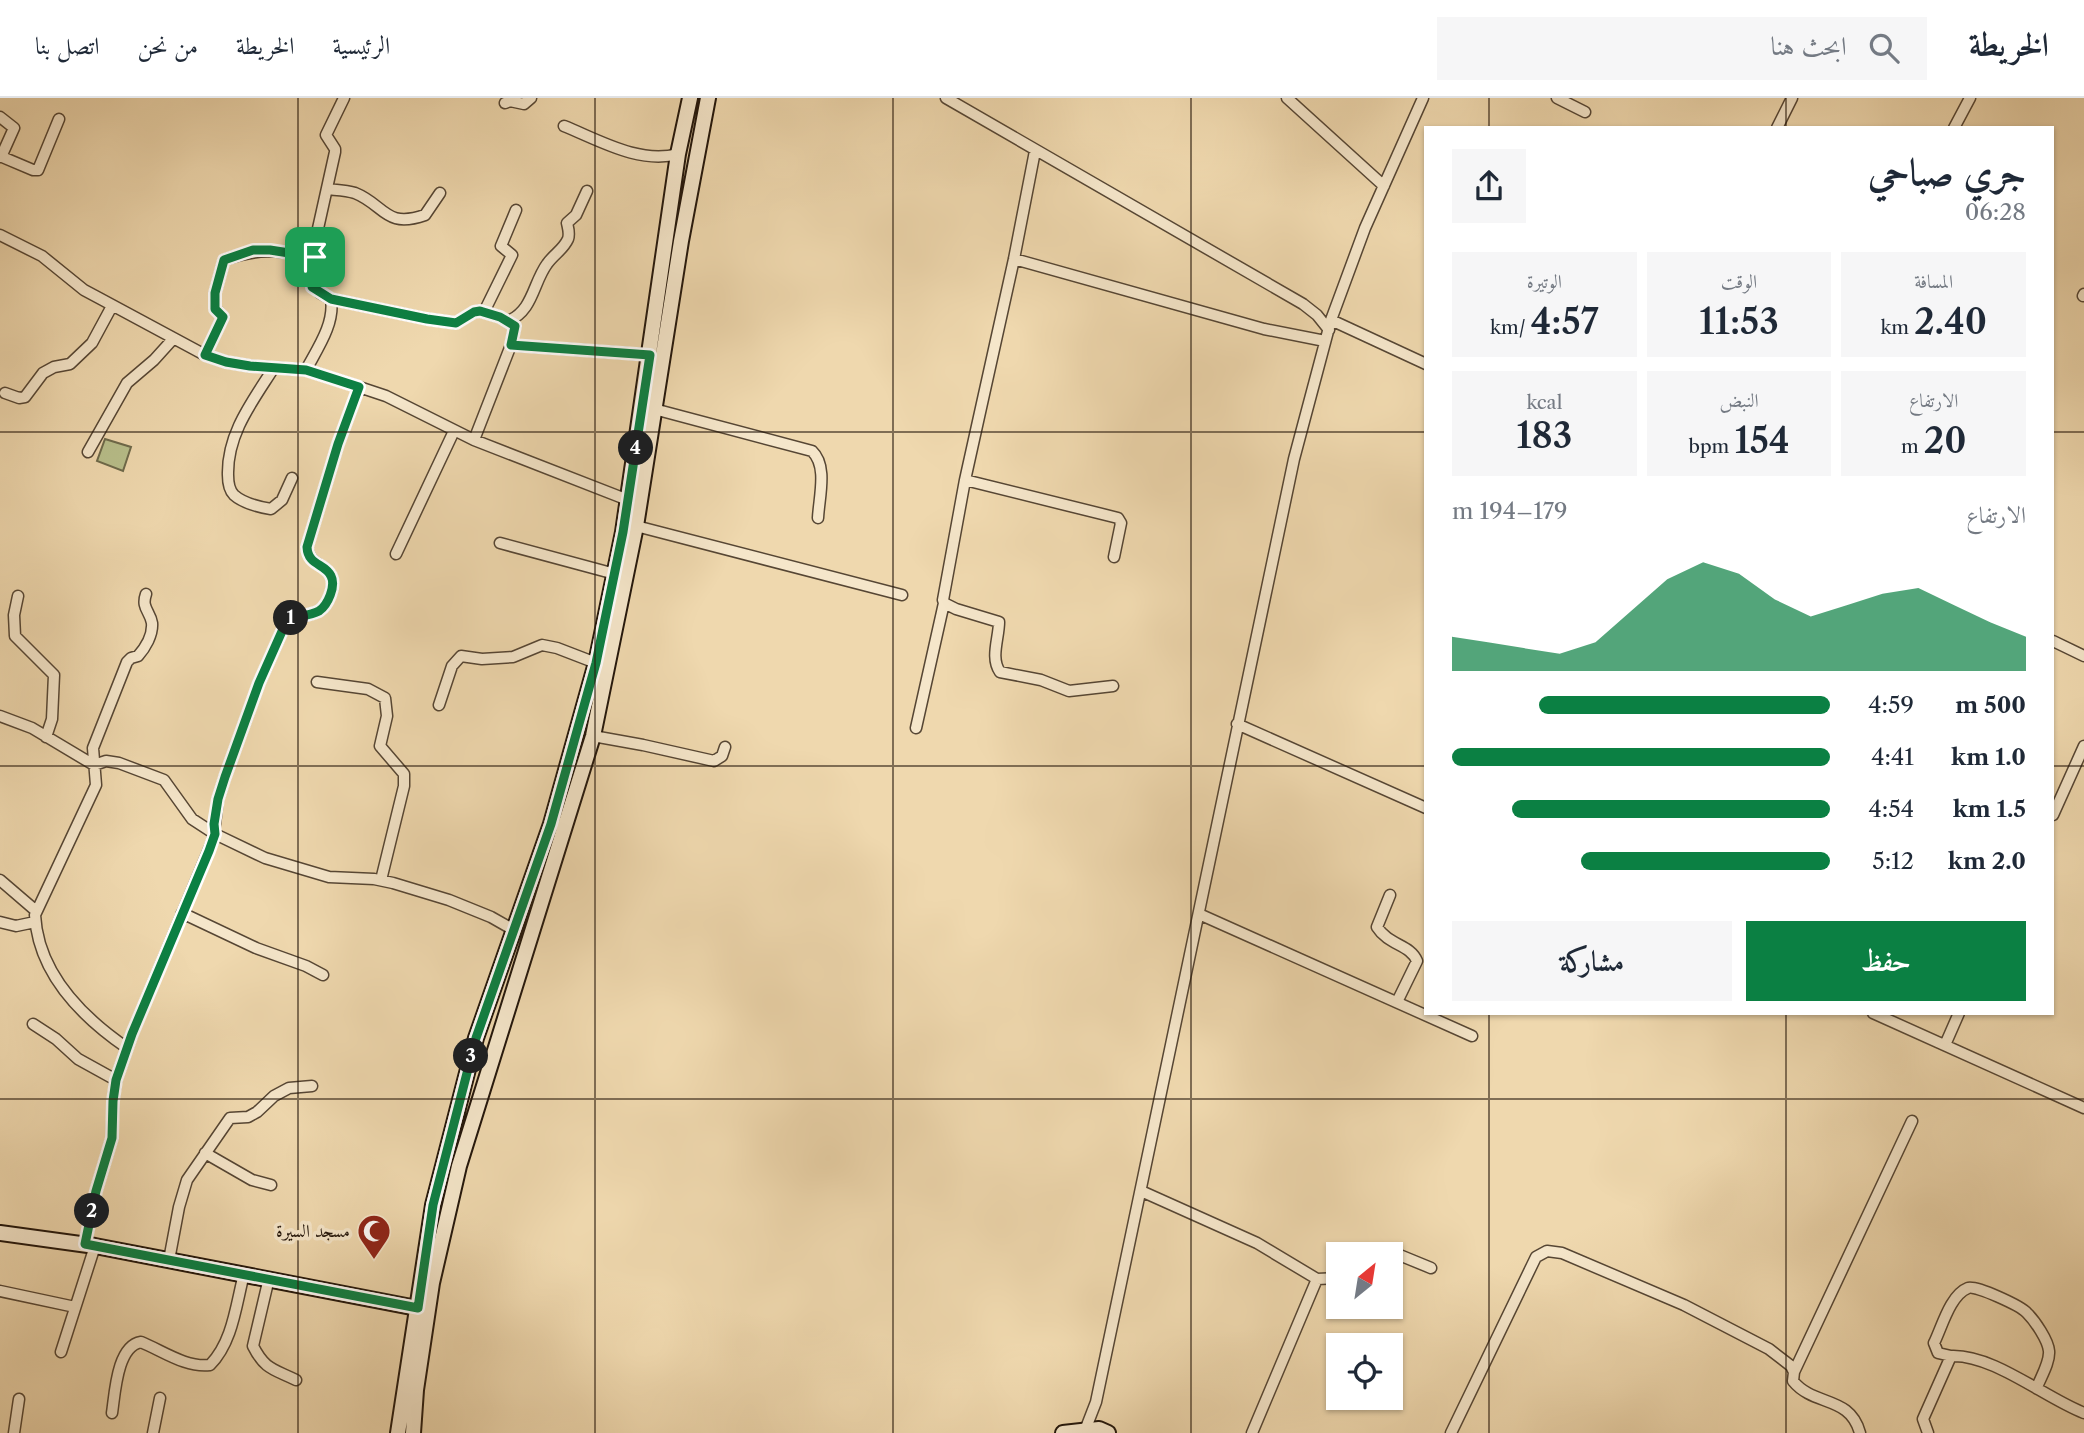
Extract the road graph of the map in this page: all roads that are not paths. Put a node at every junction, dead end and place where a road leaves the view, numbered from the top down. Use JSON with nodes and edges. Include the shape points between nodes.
{"nodes":[{"id":1,"x":344,"y":98,"type":"edge"},
{"id":2,"x":531,"y":98,"type":"edge"},
{"id":3,"x":690,"y":98,"type":"edge"},
{"id":4,"x":708,"y":98,"type":"edge"},
{"id":5,"x":946,"y":98,"type":"edge"},
{"id":6,"x":1287,"y":98,"type":"edge"},
{"id":7,"x":1423,"y":98,"type":"edge"},
{"id":8,"x":1557,"y":98,"type":"edge"},
{"id":9,"x":1792,"y":98,"type":"edge"},
{"id":10,"x":1970,"y":98,"type":"edge"},
{"id":11,"x":505,"y":103,"type":"dead end"},
{"id":12,"x":1586,"y":112,"type":"dead end"},
{"id":13,"x":0,"y":117,"type":"edge"},
{"id":14,"x":60,"y":119,"type":"dead end"},
{"id":15,"x":565,"y":126,"type":"dead end"},
{"id":16,"x":1778,"y":126,"type":"edge"},
{"id":17,"x":1955,"y":126,"type":"edge"},
{"id":18,"x":1035,"y":151,"type":"junction"},
{"id":19,"x":678,"y":154,"type":"junction"},
{"id":20,"x":1,"y":157,"type":"edge"},
{"id":21,"x":1384,"y":186,"type":"junction"},
{"id":22,"x":327,"y":189,"type":"junction"},
{"id":23,"x":587,"y":191,"type":"dead end"},
{"id":24,"x":440,"y":193,"type":"dead end"},
{"id":25,"x":516,"y":211,"type":"dead end"},
{"id":26,"x":0,"y":235,"type":"edge"},
{"id":27,"x":315,"y":257,"type":"junction"},
{"id":28,"x":1014,"y":259,"type":"junction"},
{"id":29,"x":331,"y":299,"type":"junction"},
{"id":30,"x":112,"y":306,"type":"junction"},
{"id":31,"x":484,"y":312,"type":"junction"},
{"id":32,"x":508,"y":321,"type":"junction"},
{"id":33,"x":1330,"y":325,"type":"junction"},
{"id":34,"x":173,"y":340,"type":"junction"},
{"id":35,"x":1325,"y":341,"type":"junction"},
{"id":36,"x":511,"y":345,"type":"junction"},
{"id":37,"x":205,"y":355,"type":"junction"},
{"id":38,"x":650,"y":355,"type":"junction"},
{"id":39,"x":1424,"y":363,"type":"edge"},
{"id":40,"x":273,"y":369,"type":"junction"},
{"id":41,"x":306,"y":370,"type":"junction"},
{"id":42,"x":359,"y":387,"type":"junction"},
{"id":43,"x":5,"y":393,"type":"dead end"},
{"id":44,"x":654,"y":409,"type":"junction"},
{"id":45,"x":454,"y":431,"type":"junction"},
{"id":46,"x":474,"y":440,"type":"junction"},
{"id":47,"x":88,"y":452,"type":"dead end"},
{"id":48,"x":292,"y":478,"type":"dead end"},
{"id":49,"x":965,"y":480,"type":"junction"},
{"id":50,"x":628,"y":500,"type":"junction"},
{"id":51,"x":818,"y":518,"type":"dead end"},
{"id":52,"x":636,"y":526,"type":"junction"},
{"id":53,"x":500,"y":543,"type":"dead end"},
{"id":54,"x":397,"y":554,"type":"dead end"},
{"id":55,"x":1114,"y":557,"type":"dead end"},
{"id":56,"x":615,"y":574,"type":"junction"},
{"id":57,"x":146,"y":594,"type":"dead end"},
{"id":58,"x":902,"y":595,"type":"dead end"},
{"id":59,"x":18,"y":596,"type":"dead end"},
{"id":60,"x":944,"y":603,"type":"junction"},
{"id":61,"x":2054,"y":641,"type":"edge"},
{"id":62,"x":2084,"y":656,"type":"edge"},
{"id":63,"x":596,"y":663,"type":"junction"},
{"id":64,"x":317,"y":682,"type":"dead end"},
{"id":65,"x":1113,"y":687,"type":"dead end"},
{"id":66,"x":439,"y":705,"type":"dead end"},
{"id":67,"x":0,"y":716,"type":"edge"},
{"id":68,"x":1237,"y":724,"type":"junction"},
{"id":69,"x":916,"y":728,"type":"dead end"},
{"id":70,"x":593,"y":736,"type":"junction"},
{"id":71,"x":46,"y":737,"type":"junction"},
{"id":72,"x":2084,"y":746,"type":"edge"},
{"id":73,"x":725,"y":747,"type":"dead end"},
{"id":74,"x":94,"y":765,"type":"junction"},
{"id":75,"x":1424,"y":807,"type":"edge"},
{"id":76,"x":2054,"y":812,"type":"edge"},
{"id":77,"x":215,"y":834,"type":"junction"},
{"id":78,"x":0,"y":880,"type":"edge"},
{"id":79,"x":381,"y":880,"type":"junction"},
{"id":80,"x":1390,"y":895,"type":"dead end"},
{"id":81,"x":35,"y":910,"type":"junction"},
{"id":82,"x":182,"y":913,"type":"junction"},
{"id":83,"x":1199,"y":914,"type":"junction"},
{"id":84,"x":0,"y":922,"type":"edge"},
{"id":85,"x":35,"y":922,"type":"junction"},
{"id":86,"x":512,"y":929,"type":"junction"},
{"id":87,"x":323,"y":975,"type":"dead end"},
{"id":88,"x":1397,"y":1002,"type":"junction"},
{"id":89,"x":1424,"y":1014,"type":"edge"},
{"id":90,"x":1427,"y":1015,"type":"edge"},
{"id":91,"x":1878,"y":1015,"type":"edge"},
{"id":92,"x":1958,"y":1015,"type":"edge"},
{"id":93,"x":33,"y":1024,"type":"dead end"},
{"id":94,"x":1472,"y":1035,"type":"dead end"},
{"id":95,"x":1945,"y":1045,"type":"junction"},
{"id":96,"x":127,"y":1048,"type":"junction"},
{"id":97,"x":116,"y":1080,"type":"junction"},
{"id":98,"x":312,"y":1086,"type":"dead end"},
{"id":99,"x":2084,"y":1108,"type":"edge"},
{"id":100,"x":1912,"y":1121,"type":"dead end"},
{"id":101,"x":205,"y":1153,"type":"junction"},
{"id":102,"x":271,"y":1185,"type":"dead end"},
{"id":103,"x":1141,"y":1191,"type":"junction"},
{"id":104,"x":0,"y":1233,"type":"edge"},
{"id":105,"x":90,"y":1245,"type":"junction"},
{"id":106,"x":1404,"y":1257,"type":"edge"},
{"id":107,"x":169,"y":1260,"type":"junction"},
{"id":108,"x":1431,"y":1268,"type":"dead end"},
{"id":109,"x":244,"y":1274,"type":"junction"},
{"id":110,"x":269,"y":1279,"type":"junction"},
{"id":111,"x":1317,"y":1279,"type":"junction"},
{"id":112,"x":1326,"y":1279,"type":"edge"},
{"id":113,"x":0,"y":1291,"type":"edge"},
{"id":114,"x":75,"y":1307,"type":"junction"},
{"id":115,"x":423,"y":1309,"type":"junction"},
{"id":116,"x":61,"y":1352,"type":"dead end"},
{"id":117,"x":1951,"y":1356,"type":"junction"},
{"id":118,"x":1794,"y":1373,"type":"junction"},
{"id":119,"x":296,"y":1380,"type":"dead end"},
{"id":120,"x":2037,"y":1387,"type":"junction"},
{"id":121,"x":160,"y":1398,"type":"dead end"},
{"id":122,"x":19,"y":1399,"type":"dead end"},
{"id":123,"x":111,"y":1413,"type":"dead end"},
{"id":124,"x":2084,"y":1413,"type":"edge"},
{"id":125,"x":1095,"y":1432,"type":"edge"},
{"id":126,"x":14,"y":1433,"type":"edge"},
{"id":127,"x":153,"y":1433,"type":"edge"},
{"id":128,"x":398,"y":1433,"type":"edge"},
{"id":129,"x":413,"y":1433,"type":"edge"},
{"id":130,"x":1063,"y":1433,"type":"edge"},
{"id":131,"x":1252,"y":1433,"type":"edge"},
{"id":132,"x":1451,"y":1433,"type":"edge"},
{"id":133,"x":1860,"y":1433,"type":"edge"},
{"id":134,"x":1927,"y":1433,"type":"edge"}],
"edges":[{"from":1,"to":22,"type":"street","via":[[326,135],[335,149]]},
{"from":2,"to":11,"type":"street","via":[[524,104]]},
{"from":3,"to":19,"type":"main road"},
{"from":4,"to":44,"type":"main road"},
{"from":5,"to":18,"type":"street"},
{"from":6,"to":21,"type":"street"},
{"from":7,"to":21,"type":"street"},
{"from":8,"to":12,"type":"street"},
{"from":9,"to":16,"type":"street"},
{"from":10,"to":17,"type":"street"},
{"from":13,"to":20,"type":"street","via":[[15,128]]},
{"from":14,"to":20,"type":"street","via":[[38,170]]},
{"from":15,"to":19,"type":"street","via":[[639,155]]},
{"from":18,"to":28,"type":"street"},
{"from":18,"to":33,"type":"street","via":[[1303,304]]},
{"from":19,"to":38,"type":"main road"},
{"from":21,"to":33,"type":"street"},
{"from":22,"to":24,"type":"street","via":[[353,192],[394,219],[405,220],[425,215]]},
{"from":22,"to":27,"type":"street"},
{"from":23,"to":32,"type":"street","via":[[567,223],[569,236],[562,251],[549,261],[517,317]]},
{"from":25,"to":31,"type":"street","via":[[501,246],[512,255]]},
{"from":26,"to":30,"type":"street","via":[[43,256]]},
{"from":27,"to":29,"type":"street","via":[[312,287]]},
{"from":27,"to":37,"type":"street","via":[[253,250],[224,260],[215,293],[215,309],[223,317]]},
{"from":28,"to":35,"type":"street","via":[[1264,329]]},
{"from":28,"to":49,"type":"street"},
{"from":29,"to":31,"type":"street","via":[[456,323],[474,312]]},
{"from":29,"to":41,"type":"street","via":[[327,328]]},
{"from":30,"to":34,"type":"street"},
{"from":30,"to":43,"type":"street","via":[[92,343],[70,365],[43,373],[25,397]]},
{"from":31,"to":32,"type":"street"},
{"from":32,"to":36,"type":"street","via":[[515,326]]},
{"from":33,"to":35,"type":"street"},
{"from":33,"to":39,"type":"street"},
{"from":34,"to":37,"type":"street"},
{"from":34,"to":47,"type":"street","via":[[127,383]]},
{"from":35,"to":68,"type":"street","via":[[1294,459]]},
{"from":36,"to":38,"type":"street"},
{"from":36,"to":46,"type":"street"},
{"from":37,"to":40,"type":"street"},
{"from":38,"to":50,"type":"main road"},
{"from":40,"to":41,"type":"street"},
{"from":40,"to":48,"type":"street","via":[[232,439],[229,488],[249,503],[271,509],[282,500]]},
{"from":41,"to":42,"type":"street"},
{"from":42,"to":45,"type":"street"},
{"from":42,"to":77,"type":"street","via":[[307,547],[312,561],[332,578],[331,594],[319,610],[283,626],[225,777]]},
{"from":44,"to":51,"type":"street","via":[[812,451],[821,467]]},
{"from":44,"to":52,"type":"main road"},
{"from":45,"to":46,"type":"street"},
{"from":45,"to":54,"type":"street"},
{"from":46,"to":50,"type":"street"},
{"from":49,"to":55,"type":"street","via":[[1118,518]]},
{"from":49,"to":60,"type":"street"},
{"from":50,"to":56,"type":"main road"},
{"from":52,"to":58,"type":"street"},
{"from":52,"to":70,"type":"main road"},
{"from":53,"to":56,"type":"street"},
{"from":56,"to":63,"type":"main road"},
{"from":57,"to":74,"type":"street","via":[[144,607],[152,621],[151,632],[118,681],[93,748]]},
{"from":59,"to":71,"type":"street","via":[[15,636],[54,675],[52,719]]},
{"from":60,"to":65,"type":"street","via":[[999,622],[995,651],[1000,672],[1069,691]]},
{"from":60,"to":69,"type":"street"},
{"from":61,"to":62,"type":"street"},
{"from":63,"to":66,"type":"street","via":[[542,645],[513,657],[461,656],[452,666]]},
{"from":63,"to":86,"type":"main road","via":[[551,824]]},
{"from":64,"to":79,"type":"street","via":[[369,689],[383,695],[387,704],[380,746],[404,774],[404,786]]},
{"from":67,"to":71,"type":"street"},
{"from":68,"to":75,"type":"street"},
{"from":68,"to":83,"type":"street"},
{"from":70,"to":73,"type":"street","via":[[713,761],[722,756]]},
{"from":70,"to":115,"type":"main road","via":[[459,1166]]},
{"from":71,"to":74,"type":"street"},
{"from":72,"to":76,"type":"street"},
{"from":74,"to":77,"type":"street","via":[[119,763],[164,780],[185,812]]},
{"from":74,"to":81,"type":"street","via":[[96,785]]},
{"from":77,"to":79,"type":"street","via":[[265,858],[313,873]]},
{"from":77,"to":82,"type":"street"},
{"from":78,"to":81,"type":"street"},
{"from":79,"to":86,"type":"street","via":[[449,900]]},
{"from":80,"to":88,"type":"street","via":[[1377,927],[1383,937],[1412,953],[1417,961]]},
{"from":81,"to":85,"type":"street"},
{"from":82,"to":87,"type":"street"},
{"from":82,"to":96,"type":"street"},
{"from":83,"to":88,"type":"street"},
{"from":83,"to":103,"type":"street"},
{"from":84,"to":85,"type":"street","via":[[16,926]]},
{"from":85,"to":96,"type":"street","via":[[58,984],[94,1023]]},
{"from":86,"to":115,"type":"main road","via":[[476,1038],[441,1169]]},
{"from":88,"to":89,"type":"street"},
{"from":90,"to":94,"type":"street"},
{"from":91,"to":95,"type":"street"},
{"from":92,"to":95,"type":"street"},
{"from":93,"to":97,"type":"street","via":[[78,1059]]},
{"from":95,"to":99,"type":"street"},
{"from":96,"to":97,"type":"street"},
{"from":97,"to":105,"type":"street","via":[[112,1138],[96,1191]]},
{"from":98,"to":101,"type":"street","via":[[289,1087],[248,1117],[230,1118]]},
{"from":100,"to":118,"type":"street"},
{"from":101,"to":102,"type":"street","via":[[252,1180]]},
{"from":101,"to":107,"type":"street","via":[[187,1180]]},
{"from":103,"to":111,"type":"street","via":[[1247,1238]]},
{"from":103,"to":125,"type":"street","via":[[1096,1402]]},
{"from":104,"to":105,"type":"main road"},
{"from":105,"to":107,"type":"main road"},
{"from":105,"to":114,"type":"street"},
{"from":106,"to":108,"type":"street"},
{"from":107,"to":109,"type":"main road"},
{"from":109,"to":110,"type":"main road"},
{"from":109,"to":123,"type":"street","via":[[220,1356],[210,1365],[198,1366],[135,1343],[126,1352],[117,1377]]},
{"from":110,"to":115,"type":"main road"},
{"from":110,"to":119,"type":"street","via":[[253,1346],[263,1364]]},
{"from":111,"to":112,"type":"street"},
{"from":111,"to":131,"type":"street"},
{"from":113,"to":114,"type":"street"},
{"from":114,"to":116,"type":"street"},
{"from":115,"to":128,"type":"main road"},
{"from":115,"to":129,"type":"main road"},
{"from":117,"to":120,"type":"street","via":[[1973,1358]]},
{"from":117,"to":120,"type":"street","via":[[1938,1353],[1934,1343],[1955,1299],[1966,1289],[1982,1289],[2027,1312],[2044,1339],[2049,1354]]},
{"from":117,"to":134,"type":"street","via":[[1923,1419]]},
{"from":118,"to":132,"type":"street","via":[[1769,1349],[1684,1305],[1562,1253],[1547,1251],[1536,1257]]},
{"from":118,"to":133,"type":"street","via":[[1793,1381],[1805,1392],[1847,1410]]},
{"from":120,"to":124,"type":"street","via":[[2056,1402]]},
{"from":121,"to":127,"type":"street"},
{"from":122,"to":126,"type":"street"},
{"from":125,"to":130,"type":"main road"}]}
